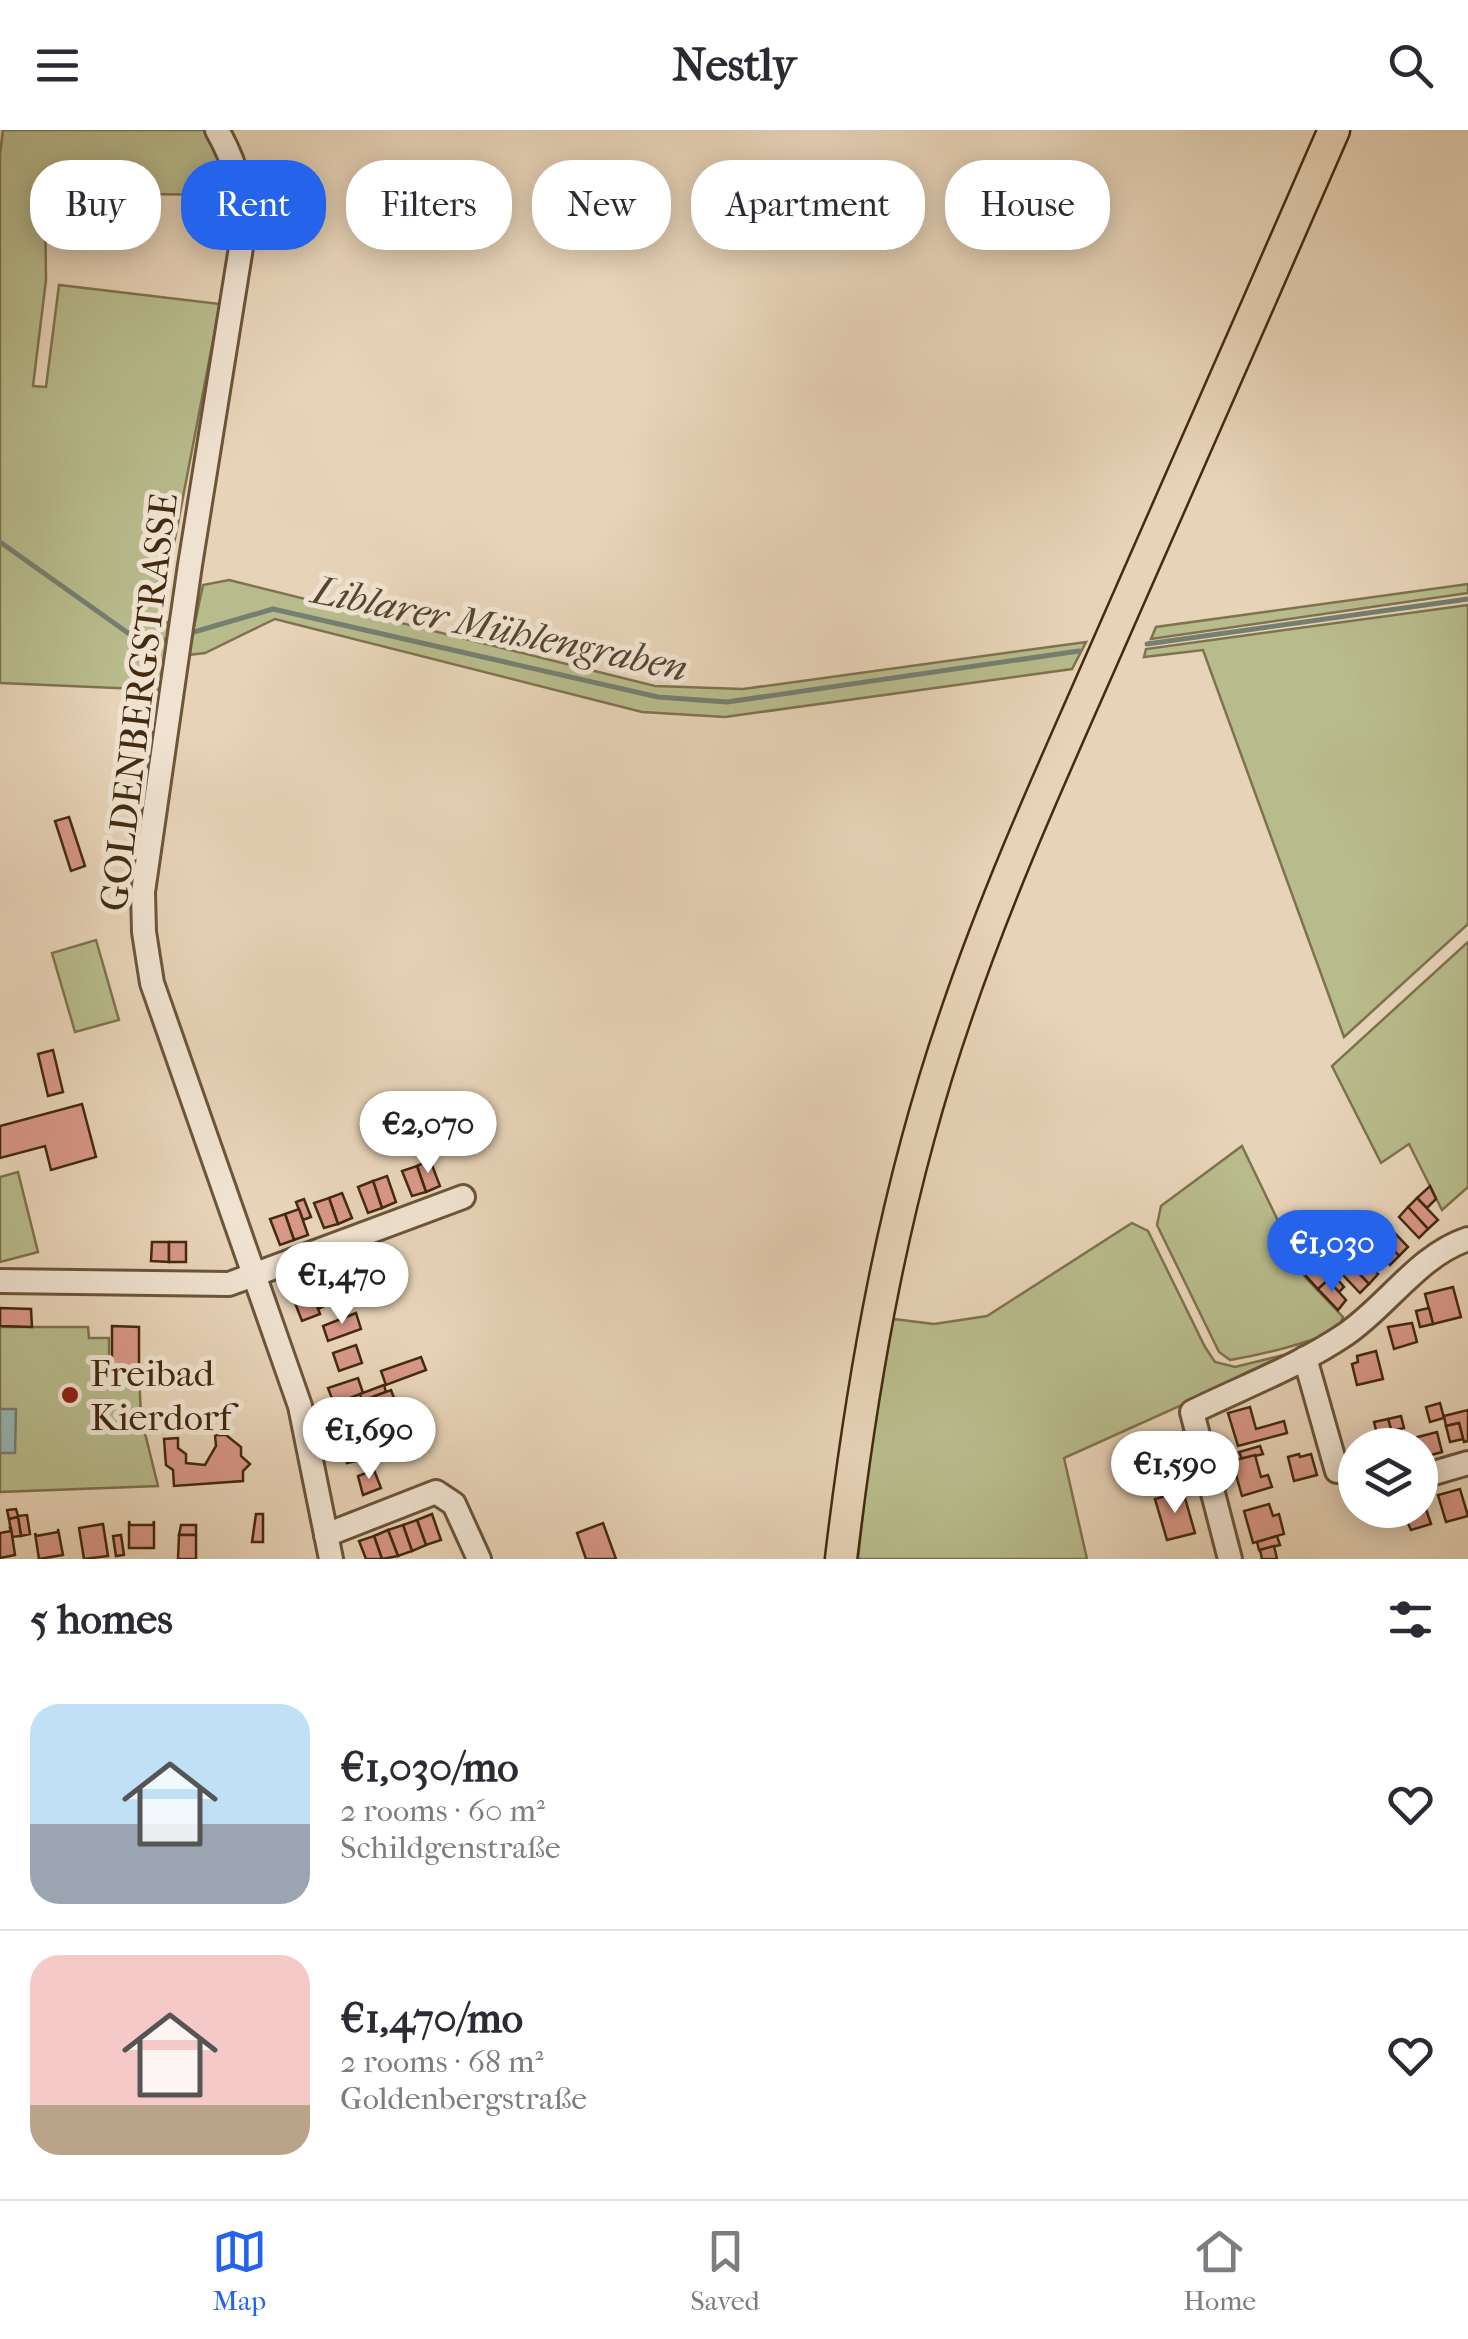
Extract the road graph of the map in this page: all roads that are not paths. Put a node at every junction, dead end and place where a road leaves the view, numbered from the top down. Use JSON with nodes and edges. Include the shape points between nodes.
{"nodes":[{"id":1,"x":217,"y":130,"type":"edge"},
{"id":2,"x":1334,"y":130,"type":"edge"},
{"id":3,"x":463,"y":1197,"type":"dead end"},
{"id":4,"x":1468,"y":1239,"type":"edge"},
{"id":5,"x":255,"y":1274,"type":"junction"},
{"id":6,"x":0,"y":1281,"type":"edge"},
{"id":7,"x":1305,"y":1358,"type":"junction"},
{"id":8,"x":1468,"y":1463,"type":"edge"},
{"id":9,"x":1337,"y":1471,"type":"dead end"},
{"id":10,"x":1438,"y":1472,"type":"edge"},
{"id":11,"x":326,"y":1535,"type":"junction"},
{"id":12,"x":331,"y":1559,"type":"edge"},
{"id":13,"x":479,"y":1559,"type":"edge"},
{"id":14,"x":841,"y":1559,"type":"edge"},
{"id":15,"x":1230,"y":1559,"type":"edge"}],
"edges":[{"from":1,"to":5,"type":"street","name":"GOLDENBERGSTRASSE","via":[[242,194],[243,235],[176,658],[143,892],[144,932],[152,983]]},
{"from":2,"to":14,"type":"main road","via":[[1016,854],[955,1016],[884,1272]]},
{"from":3,"to":5,"type":"street"},
{"from":4,"to":7,"type":"street","via":[[1446,1246],[1348,1333]]},
{"from":5,"to":6,"type":"street","via":[[229,1284]]},
{"from":5,"to":11,"type":"street","name":"GOLDENBERGSTRASSE","via":[[300,1406]]},
{"from":7,"to":9,"type":"street"},
{"from":7,"to":15,"type":"street","via":[[1192,1412]]},
{"from":8,"to":10,"type":"street"},
{"from":11,"to":12,"type":"street","name":"GOLDENBERGSTRASSE"},
{"from":11,"to":13,"type":"street","via":[[436,1492],[454,1504]]}]}
